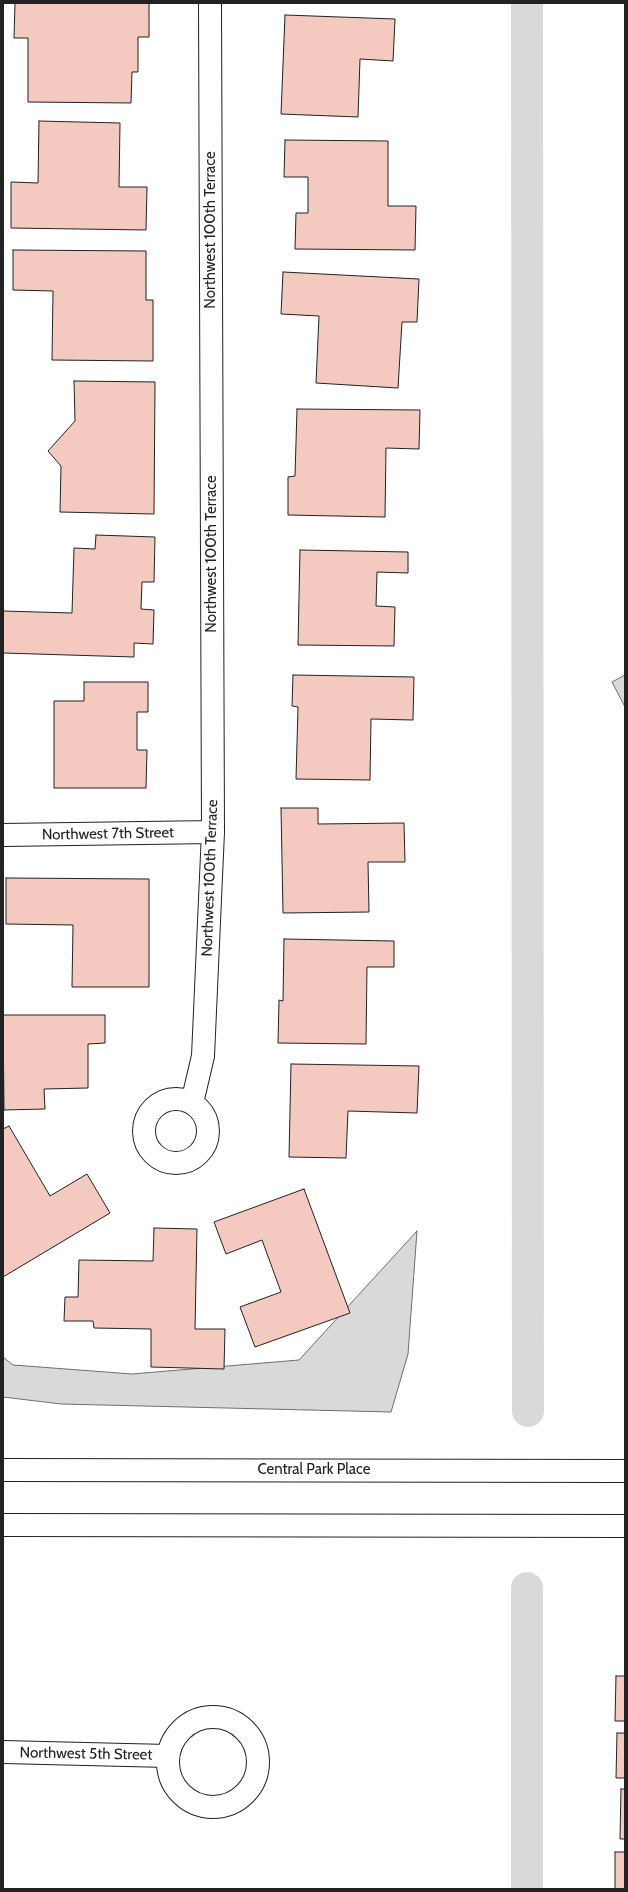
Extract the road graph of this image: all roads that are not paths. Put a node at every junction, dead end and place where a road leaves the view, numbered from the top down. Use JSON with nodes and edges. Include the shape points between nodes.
{"nodes":[{"id":1,"x":210,"y":3,"type":"edge"},
{"id":2,"x":213,"y":832,"type":"junction"},
{"id":3,"x":3,"y":835,"type":"edge"},
{"id":4,"x":192,"y":1103,"type":"dead end"},
{"id":5,"x":3,"y":1470,"type":"edge"},
{"id":6,"x":625,"y":1471,"type":"edge"},
{"id":7,"x":3,"y":1525,"type":"edge"},
{"id":8,"x":625,"y":1526,"type":"edge"},
{"id":9,"x":3,"y":1752,"type":"edge"},
{"id":10,"x":168,"y":1756,"type":"junction"}],
"edges":[{"from":1,"to":2,"type":"street","name":"Northwest 100th Terrace"},
{"from":2,"to":3,"type":"street","name":"Northwest 7th Street"},
{"from":2,"to":4,"type":"street","name":"Northwest 100th Terrace","via":[[203,1056]]},
{"from":5,"to":6,"type":"street","name":"Central Park Place"},
{"from":7,"to":8,"type":"street"},
{"from":9,"to":10,"type":"street","name":"Northwest 5th Street"},
{"from":10,"to":10,"type":"street","via":[[169,1771],[175,1786],[186,1797],[200,1804],[215,1807],[231,1804],[244,1795],[254,1782],[258,1768],[254,1740],[245,1729],[233,1721],[219,1717],[205,1717],[181,1730],[172,1742]]}]}
